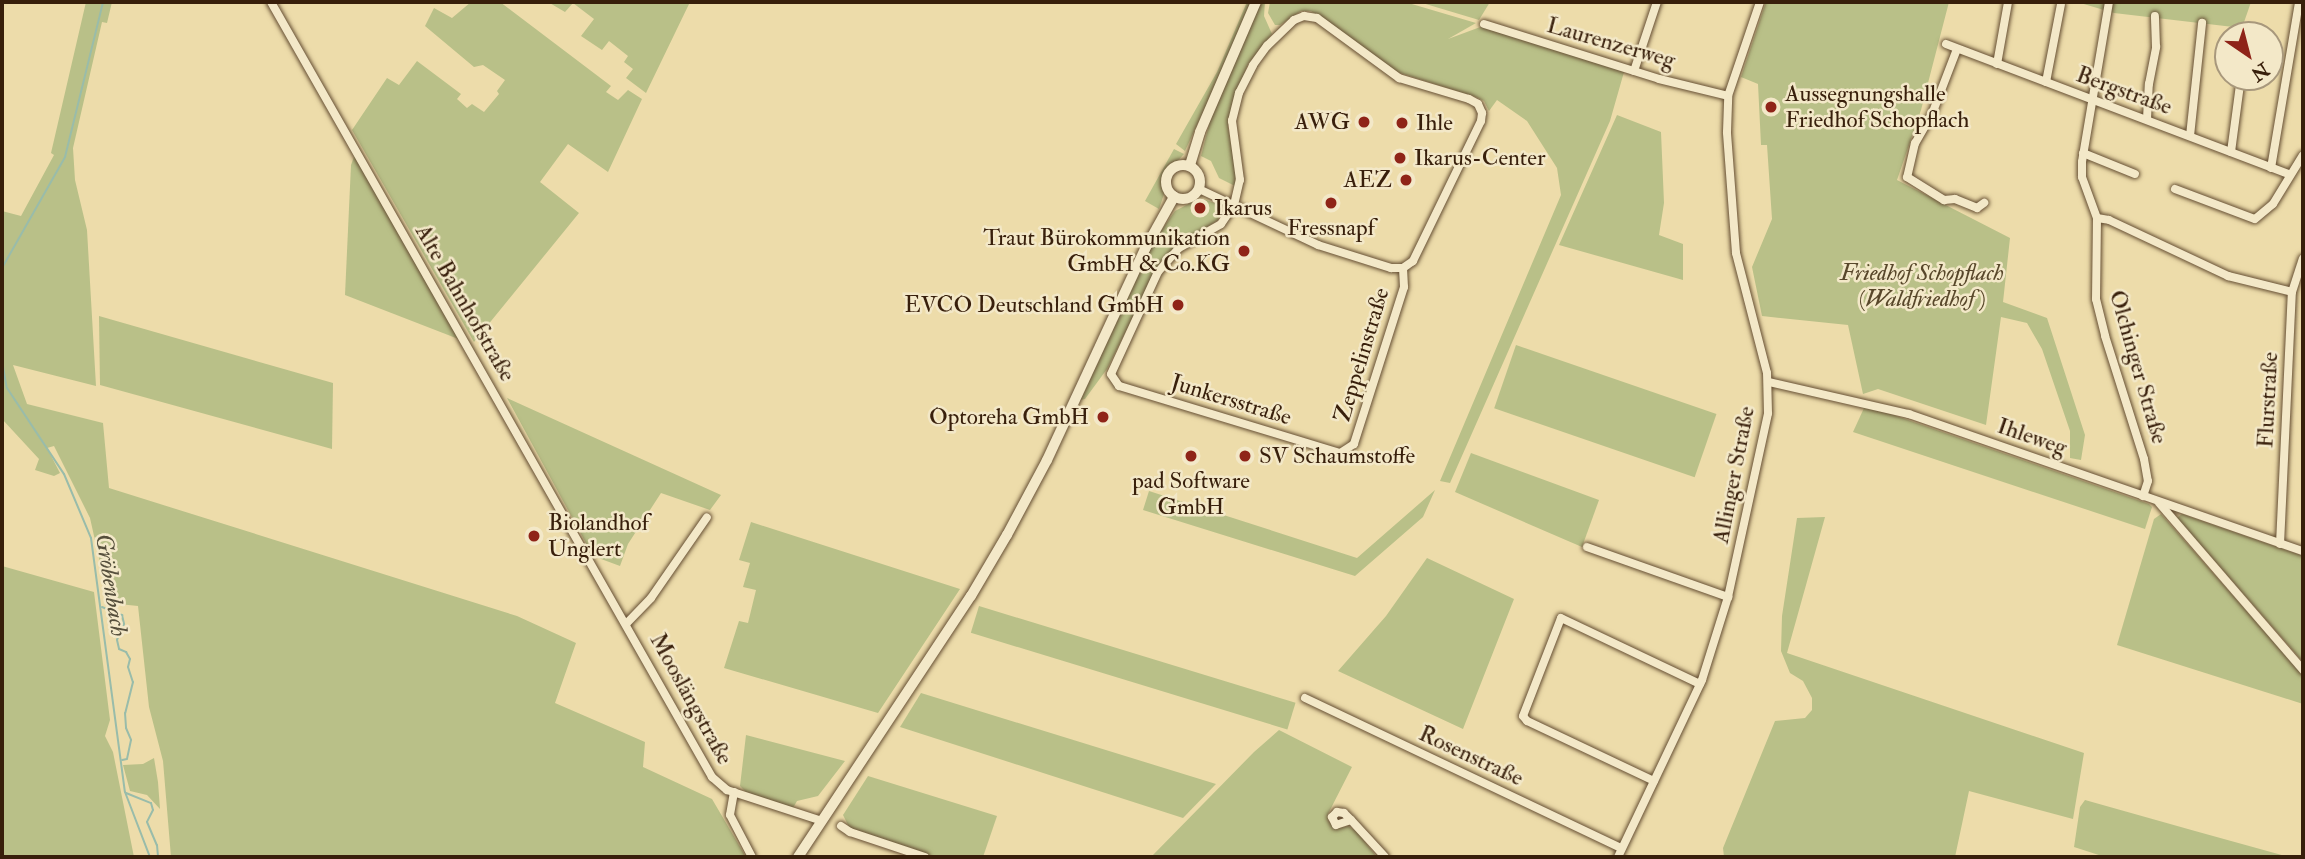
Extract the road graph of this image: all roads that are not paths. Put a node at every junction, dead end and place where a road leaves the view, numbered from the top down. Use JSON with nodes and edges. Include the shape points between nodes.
{"nodes":[{"id":1,"x":271,"y":2,"type":"edge"},
{"id":2,"x":1255,"y":2,"type":"edge"},
{"id":3,"x":1657,"y":2,"type":"edge"},
{"id":4,"x":1760,"y":2,"type":"edge"},
{"id":5,"x":2008,"y":2,"type":"edge"},
{"id":6,"x":2109,"y":2,"type":"edge"},
{"id":7,"x":2299,"y":2,"type":"edge"},
{"id":8,"x":2060,"y":4,"type":"dead end"},
{"id":9,"x":2155,"y":16,"type":"dead end"},
{"id":10,"x":2203,"y":23,"type":"dead end"},
{"id":11,"x":1484,"y":24,"type":"dead end"},
{"id":12,"x":1946,"y":44,"type":"dead end"},
{"id":13,"x":1958,"y":48,"type":"junction"},
{"id":14,"x":1997,"y":64,"type":"junction"},
{"id":15,"x":1634,"y":71,"type":"junction"},
{"id":16,"x":2046,"y":82,"type":"junction"},
{"id":17,"x":2239,"y":91,"type":"edge"},
{"id":18,"x":1728,"y":96,"type":"junction"},
{"id":19,"x":2093,"y":99,"type":"junction"},
{"id":20,"x":2147,"y":120,"type":"junction"},
{"id":21,"x":2190,"y":136,"type":"junction"},
{"id":22,"x":2231,"y":152,"type":"junction"},
{"id":23,"x":2083,"y":153,"type":"junction"},
{"id":24,"x":2303,"y":155,"type":"edge"},
{"id":25,"x":1189,"y":165,"type":"junction"},
{"id":26,"x":2271,"y":168,"type":"junction"},
{"id":27,"x":2135,"y":174,"type":"dead end"},
{"id":28,"x":2289,"y":174,"type":"junction"},
{"id":29,"x":1199,"y":189,"type":"junction"},
{"id":30,"x":2175,"y":190,"type":"dead end"},
{"id":31,"x":1174,"y":197,"type":"junction"},
{"id":32,"x":1984,"y":203,"type":"dead end"},
{"id":33,"x":1234,"y":205,"type":"junction"},
{"id":34,"x":2097,"y":218,"type":"junction"},
{"id":35,"x":2303,"y":259,"type":"edge"},
{"id":36,"x":1402,"y":268,"type":"junction"},
{"id":37,"x":2292,"y":292,"type":"junction"},
{"id":38,"x":1769,"y":382,"type":"junction"},
{"id":39,"x":1348,"y":450,"type":"joint"},
{"id":40,"x":2143,"y":496,"type":"junction"},
{"id":41,"x":2157,"y":501,"type":"junction"},
{"id":42,"x":707,"y":517,"type":"dead end"},
{"id":43,"x":2280,"y":544,"type":"junction"},
{"id":44,"x":1587,"y":547,"type":"dead end"},
{"id":45,"x":2303,"y":551,"type":"edge"},
{"id":46,"x":1728,"y":597,"type":"junction"},
{"id":47,"x":626,"y":624,"type":"junction"},
{"id":48,"x":2303,"y":670,"type":"edge"},
{"id":49,"x":1700,"y":684,"type":"junction"},
{"id":50,"x":1305,"y":698,"type":"dead end"},
{"id":51,"x":1654,"y":781,"type":"junction"},
{"id":52,"x":734,"y":792,"type":"junction"},
{"id":53,"x":1351,"y":820,"type":"dead end"},
{"id":54,"x":822,"y":821,"type":"junction"},
{"id":55,"x":841,"y":825,"type":"dead end"},
{"id":56,"x":1620,"y":853,"type":"edge"},
{"id":57,"x":752,"y":857,"type":"edge"},
{"id":58,"x":798,"y":857,"type":"edge"},
{"id":59,"x":925,"y":857,"type":"edge"},
{"id":60,"x":1385,"y":857,"type":"edge"}],
"edges":[{"from":1,"to":47,"type":"street","name":"Alte Bahnhofstraße"},
{"from":2,"to":25,"type":"street"},
{"from":3,"to":15,"type":"street"},
{"from":4,"to":18,"type":"street","name":"Allinger Straße"},
{"from":5,"to":14,"type":"street"},
{"from":6,"to":19,"type":"street","name":"Olchinger Straße"},
{"from":7,"to":26,"type":"street"},
{"from":8,"to":16,"type":"street"},
{"from":9,"to":20,"type":"street"},
{"from":10,"to":21,"type":"street"},
{"from":11,"to":15,"type":"street","name":"Laurenzerweg"},
{"from":12,"to":13,"type":"street","name":"Bergstraße"},
{"from":13,"to":14,"type":"street","name":"Bergstraße"},
{"from":13,"to":32,"type":"street","via":[[1932,114],[1915,143],[1907,177],[1944,200],[1978,208]]},
{"from":14,"to":16,"type":"street","name":"Bergstraße"},
{"from":15,"to":18,"type":"street","name":"Laurenzerweg"},
{"from":16,"to":19,"type":"street","name":"Bergstraße"},
{"from":17,"to":22,"type":"street"},
{"from":18,"to":38,"type":"street","name":"Allinger Straße","via":[[1736,253]]},
{"from":19,"to":20,"type":"street","name":"Bergstraße"},
{"from":19,"to":23,"type":"street","name":"Olchinger Straße"},
{"from":20,"to":21,"type":"street","name":"Bergstraße"},
{"from":21,"to":22,"type":"street","name":"Bergstraße"},
{"from":22,"to":26,"type":"street","name":"Bergstraße"},
{"from":23,"to":27,"type":"street"},
{"from":23,"to":34,"type":"street","name":"Olchinger Straße","via":[[2082,177]]},
{"from":24,"to":28,"type":"street"},
{"from":25,"to":29,"type":"street","via":[[1199,175]]},
{"from":25,"to":31,"type":"street","via":[[1169,171],[1165,182]]},
{"from":26,"to":28,"type":"street","name":"Bergstraße"},
{"from":28,"to":30,"type":"street","via":[[2273,204],[2251,219]]},
{"from":29,"to":31,"type":"street","via":[[1188,198]]},
{"from":29,"to":33,"type":"street"},
{"from":31,"to":54,"type":"street","via":[[1144,249],[1007,535]]},
{"from":33,"to":36,"type":"street","via":[[1318,245]]},
{"from":33,"to":36,"type":"street","via":[[1240,180],[1232,121],[1242,85],[1260,54],[1294,20],[1317,18],[1399,78],[1469,99],[1481,109],[1482,121],[1413,261]]},
{"from":33,"to":39,"type":"street","name":"Junkersstraße","via":[[1212,231],[1168,258],[1150,285],[1111,372],[1119,386],[1337,453]]},
{"from":34,"to":37,"type":"street","via":[[2228,276]]},
{"from":34,"to":40,"type":"street","name":"Olchinger Straße","via":[[2096,299],[2144,459],[2148,481]]},
{"from":35,"to":37,"type":"street","name":"Flurstraße"},
{"from":36,"to":39,"type":"street","name":"Zeppelinstraße","via":[[1404,287],[1354,444]]},
{"from":37,"to":43,"type":"street","name":"Flurstraße"},
{"from":38,"to":40,"type":"street","name":"Ihleweg","via":[[1909,414]]},
{"from":38,"to":46,"type":"street","name":"Allinger Straße","via":[[1763,439]]},
{"from":40,"to":41,"type":"street","name":"Ihleweg"},
{"from":41,"to":43,"type":"street","name":"Ihleweg"},
{"from":41,"to":48,"type":"street"},
{"from":42,"to":47,"type":"street","name":"Mooslängstraße","via":[[651,598]]},
{"from":43,"to":45,"type":"street","name":"Ihleweg"},
{"from":44,"to":46,"type":"street"},
{"from":46,"to":49,"type":"street","name":"Allinger Straße"},
{"from":47,"to":52,"type":"street","name":"Mooslängstraße","via":[[712,777]]},
{"from":49,"to":51,"type":"street","name":"Allinger Straße"},
{"from":49,"to":51,"type":"street","via":[[1561,618],[1523,716]]},
{"from":50,"to":56,"type":"street","name":"Rosenstraße"},
{"from":51,"to":56,"type":"street","name":"Allinger Straße"},
{"from":52,"to":54,"type":"street","name":"Mooslängstraße"},
{"from":52,"to":57,"type":"street","name":"Mooslängstraße","via":[[730,815]]},
{"from":53,"to":60,"type":"street"},
{"from":54,"to":58,"type":"street"},
{"from":55,"to":59,"type":"street"}]}
